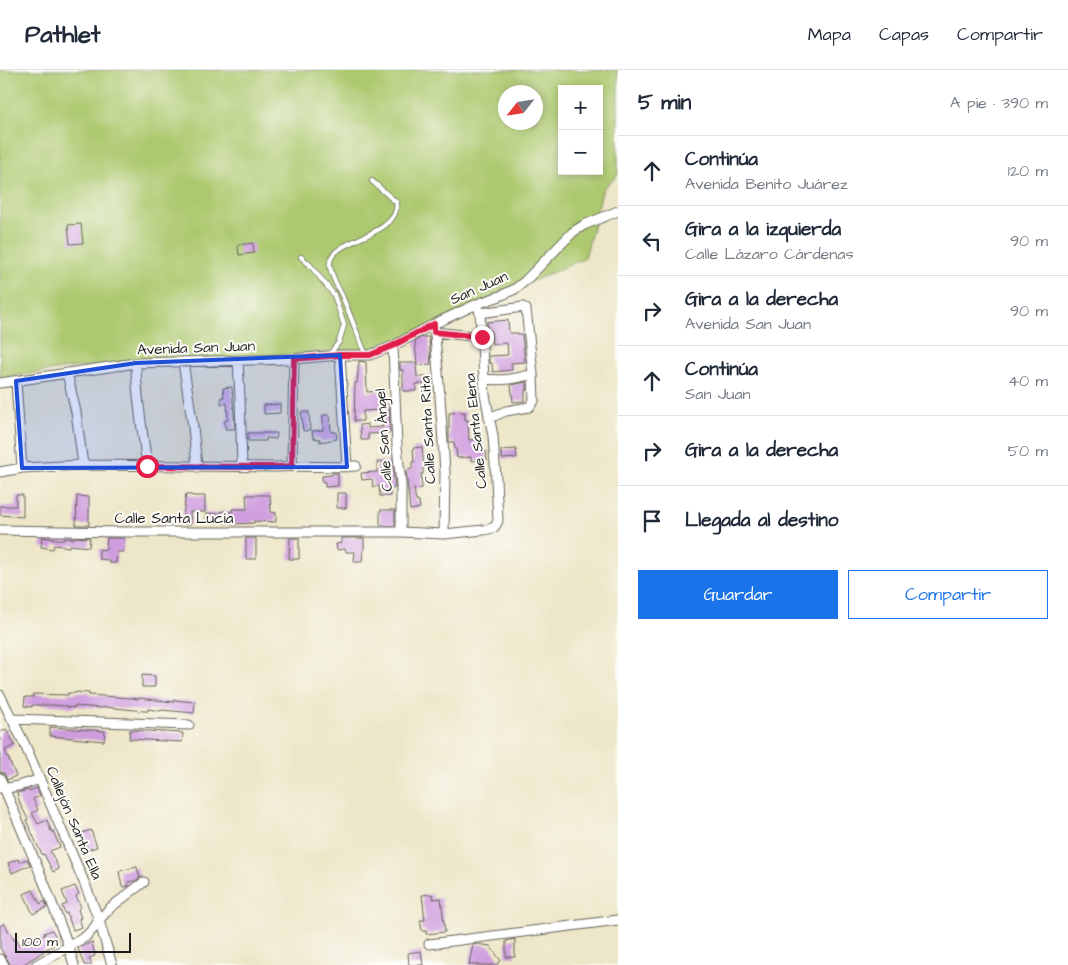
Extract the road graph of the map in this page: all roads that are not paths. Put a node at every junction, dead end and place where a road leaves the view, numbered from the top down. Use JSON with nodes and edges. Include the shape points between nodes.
{"nodes":[{"id":1,"x":372,"y":181,"type":"dead end"},
{"id":2,"x":618,"y":211,"type":"edge"},
{"id":3,"x":301,"y":257,"type":"dead end"},
{"id":4,"x":478,"y":309,"type":"junction"},
{"id":5,"x":434,"y":328,"type":"junction"},
{"id":6,"x":482,"y":337,"type":"junction"},
{"id":7,"x":392,"y":346,"type":"junction"},
{"id":8,"x":340,"y":355,"type":"junction"},
{"id":9,"x":366,"y":355,"type":"junction"},
{"id":10,"x":328,"y":356,"type":"junction"},
{"id":11,"x":294,"y":359,"type":"junction"},
{"id":12,"x":238,"y":361,"type":"junction"},
{"id":13,"x":183,"y":362,"type":"junction"},
{"id":14,"x":136,"y":363,"type":"junction"},
{"id":15,"x":67,"y":373,"type":"junction"},
{"id":16,"x":532,"y":374,"type":"junction"},
{"id":17,"x":484,"y":379,"type":"junction"},
{"id":18,"x":16,"y":381,"type":"junction"},
{"id":19,"x":0,"y":383,"type":"edge"},
{"id":20,"x":489,"y":418,"type":"junction"},
{"id":21,"x":84,"y":465,"type":"junction"},
{"id":22,"x":147,"y":466,"type":"junction"},
{"id":23,"x":292,"y":466,"type":"junction"},
{"id":24,"x":356,"y":466,"type":"dead end"},
{"id":25,"x":197,"y":467,"type":"junction"},
{"id":26,"x":242,"y":467,"type":"junction"},
{"id":27,"x":347,"y":467,"type":"junction"},
{"id":28,"x":22,"y":468,"type":"junction"},
{"id":29,"x":0,"y":472,"type":"edge"},
{"id":30,"x":496,"y":525,"type":"joint"},
{"id":31,"x":0,"y":530,"type":"edge"},
{"id":32,"x":401,"y":532,"type":"junction"},
{"id":33,"x":444,"y":534,"type":"junction"},
{"id":34,"x":0,"y":695,"type":"edge"},
{"id":35,"x":12,"y":719,"type":"junction"},
{"id":36,"x":189,"y":725,"type":"dead end"},
{"id":37,"x":0,"y":778,"type":"edge"},
{"id":38,"x":40,"y":779,"type":"junction"},
{"id":39,"x":2,"y":788,"type":"edge"},
{"id":40,"x":144,"y":882,"type":"dead end"},
{"id":41,"x":99,"y":920,"type":"junction"},
{"id":42,"x":618,"y":920,"type":"edge"},
{"id":43,"x":428,"y":944,"type":"dead end"},
{"id":44,"x":68,"y":946,"type":"junction"},
{"id":45,"x":0,"y":959,"type":"edge"},
{"id":46,"x":4,"y":965,"type":"edge"},
{"id":47,"x":36,"y":965,"type":"edge"},
{"id":48,"x":74,"y":965,"type":"edge"},
{"id":49,"x":112,"y":965,"type":"edge"}],
"edges":[{"from":1,"to":9,"type":"lane","via":[[396,203],[396,211],[380,229],[342,248],[330,259],[330,268]]},
{"from":2,"to":4,"type":"street","name":"San Juan","via":[[573,232],[525,281]]},
{"from":3,"to":10,"type":"lane","via":[[334,296],[344,326],[339,342]]},
{"from":4,"to":5,"type":"street","name":"San Juan"},
{"from":4,"to":6,"type":"street","name":"Calle Santa Elena"},
{"from":4,"to":16,"type":"street","via":[[525,308]]},
{"from":5,"to":6,"type":"street"},
{"from":5,"to":7,"type":"street","name":"San Juan"},
{"from":5,"to":33,"type":"street","name":"Calle Santa Rita","via":[[445,472]]},
{"from":6,"to":17,"type":"street","name":"Calle Santa Elena"},
{"from":7,"to":9,"type":"street","name":"Avenida San Juan"},
{"from":7,"to":32,"type":"street","name":"Calle San Ángel"},
{"from":8,"to":9,"type":"street","name":"Avenida San Juan"},
{"from":8,"to":10,"type":"street","name":"Avenida San Juan"},
{"from":8,"to":27,"type":"street"},
{"from":10,"to":11,"type":"street","name":"Avenida San Juan"},
{"from":11,"to":12,"type":"street","name":"Avenida San Juan"},
{"from":11,"to":23,"type":"street"},
{"from":12,"to":13,"type":"street","name":"Avenida San Juan"},
{"from":12,"to":26,"type":"street"},
{"from":13,"to":14,"type":"street","name":"Avenida San Juan"},
{"from":13,"to":25,"type":"street"},
{"from":14,"to":15,"type":"street","name":"Avenida San Juan"},
{"from":14,"to":22,"type":"street","via":[[136,388]]},
{"from":15,"to":18,"type":"street","name":"Avenida San Juan"},
{"from":15,"to":21,"type":"street"},
{"from":16,"to":17,"type":"street","via":[[511,380]]},
{"from":16,"to":20,"type":"street","via":[[532,404]]},
{"from":17,"to":20,"type":"street","name":"Calle Santa Elena"},
{"from":18,"to":19,"type":"street","name":"Avenida San Juan"},
{"from":18,"to":28,"type":"street"},
{"from":20,"to":30,"type":"street","name":"Calle Santa Elena","via":[[496,479]]},
{"from":21,"to":22,"type":"street"},
{"from":21,"to":28,"type":"street"},
{"from":22,"to":25,"type":"street"},
{"from":23,"to":26,"type":"street"},
{"from":23,"to":27,"type":"street"},
{"from":24,"to":27,"type":"street"},
{"from":25,"to":26,"type":"street"},
{"from":28,"to":29,"type":"street"},
{"from":30,"to":33,"type":"street","name":"Calle Santa Lucía","via":[[484,530]]},
{"from":31,"to":32,"type":"street","name":"Calle Santa Lucía"},
{"from":32,"to":33,"type":"street","name":"Calle Santa Lucía"},
{"from":34,"to":35,"type":"street","name":"Callejón Santa Ella"},
{"from":35,"to":36,"type":"street"},
{"from":35,"to":38,"type":"street","name":"Callejón Santa Ella"},
{"from":37,"to":39,"type":"street"},
{"from":38,"to":39,"type":"street"},
{"from":38,"to":41,"type":"street","name":"Callejón Santa Ella"},
{"from":39,"to":44,"type":"street"},
{"from":40,"to":41,"type":"street"},
{"from":41,"to":44,"type":"street","via":[[84,937]]},
{"from":41,"to":49,"type":"street","name":"Callejón Santa Ella"},
{"from":42,"to":43,"type":"street"},
{"from":44,"to":47,"type":"street"},
{"from":44,"to":48,"type":"street"},
{"from":45,"to":46,"type":"street"}]}
